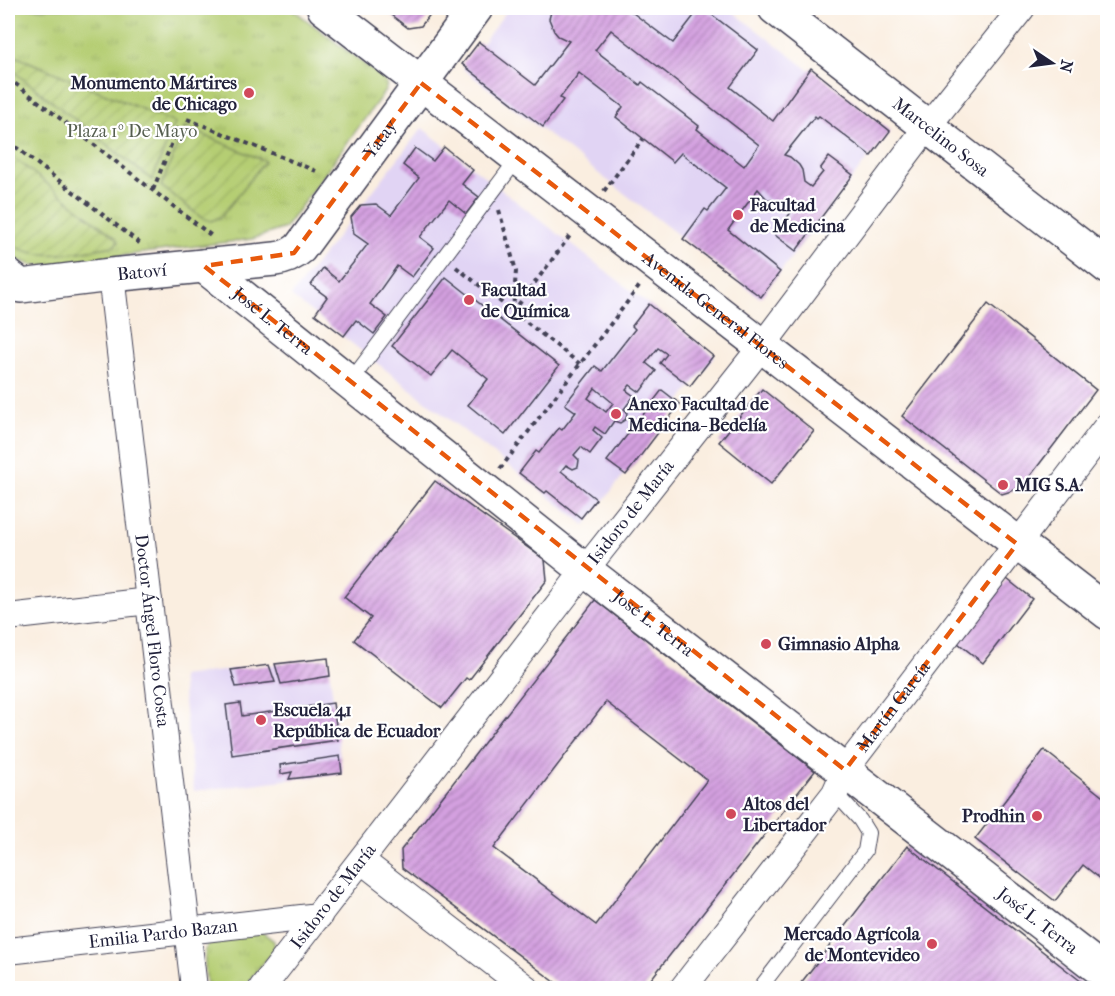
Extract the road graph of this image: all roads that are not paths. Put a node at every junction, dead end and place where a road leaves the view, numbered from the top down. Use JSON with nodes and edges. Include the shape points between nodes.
{"nodes":[{"id":1,"x":324,"y":8,"type":"edge"},
{"id":2,"x":476,"y":8,"type":"edge"},
{"id":3,"x":775,"y":8,"type":"edge"},
{"id":4,"x":1022,"y":8,"type":"edge"},
{"id":5,"x":421,"y":83,"type":"junction"},
{"id":6,"x":927,"y":127,"type":"junction"},
{"id":7,"x":518,"y":158,"type":"junction"},
{"id":8,"x":209,"y":252,"type":"junction"},
{"id":9,"x":275,"y":259,"type":"joint"},
{"id":10,"x":1107,"y":267,"type":"edge"},
{"id":11,"x":111,"y":275,"type":"junction"},
{"id":12,"x":12,"y":283,"type":"edge"},
{"id":13,"x":762,"y":346,"type":"junction"},
{"id":14,"x":350,"y":382,"type":"junction"},
{"id":15,"x":1107,"y":425,"type":"edge"},
{"id":16,"x":1017,"y":543,"type":"junction"},
{"id":17,"x":585,"y":570,"type":"junction"},
{"id":18,"x":149,"y":601,"type":"junction"},
{"id":19,"x":1107,"y":613,"type":"edge"},
{"id":20,"x":8,"y":617,"type":"edge"},
{"id":21,"x":840,"y":782,"type":"junction"},
{"id":22,"x":362,"y":861,"type":"junction"},
{"id":23,"x":318,"y":916,"type":"junction"},
{"id":24,"x":188,"y":930,"type":"junction"},
{"id":25,"x":8,"y":951,"type":"edge"},
{"id":26,"x":1107,"y":975,"type":"edge"},
{"id":27,"x":194,"y":988,"type":"edge"},
{"id":28,"x":262,"y":988,"type":"edge"},
{"id":29,"x":526,"y":988,"type":"edge"},
{"id":30,"x":683,"y":988,"type":"edge"},
{"id":31,"x":760,"y":988,"type":"edge"}],
"edges":[{"from":1,"to":5,"type":"street","name":"Avenida General Flores"},
{"from":2,"to":5,"type":"street","name":"Yatay"},
{"from":3,"to":6,"type":"street","name":"Marcelino Sosa"},
{"from":4,"to":6,"type":"street","name":"Isidoro de María"},
{"from":5,"to":7,"type":"street","name":"Avenida General Flores"},
{"from":5,"to":9,"type":"street","name":"Yatay","via":[[300,248],[287,257]]},
{"from":6,"to":10,"type":"street","name":"Marcelino Sosa"},
{"from":6,"to":13,"type":"street","name":"Isidoro de María"},
{"from":7,"to":13,"type":"street","name":"Avenida General Flores"},
{"from":7,"to":14,"type":"lane"},
{"from":8,"to":9,"type":"street","name":"Batoví"},
{"from":8,"to":11,"type":"street","name":"Batoví"},
{"from":8,"to":14,"type":"street","name":"José L. Terra"},
{"from":11,"to":12,"type":"street","name":"Batoví"},
{"from":11,"to":18,"type":"street","name":"Doctor Ángel Floro Costa"},
{"from":13,"to":16,"type":"street","name":"Avenida General Flores"},
{"from":13,"to":17,"type":"street","name":"Isidoro de María"},
{"from":14,"to":17,"type":"street","name":"José L. Terra"},
{"from":15,"to":16,"type":"street","name":"Martín García"},
{"from":16,"to":19,"type":"street","name":"Avenida General Flores"},
{"from":16,"to":21,"type":"street","name":"Martín García"},
{"from":17,"to":21,"type":"street","name":"José L. Terra"},
{"from":17,"to":22,"type":"street","name":"Isidoro de María"},
{"from":18,"to":20,"type":"street"},
{"from":18,"to":24,"type":"street","name":"Doctor Ángel Floro Costa"},
{"from":21,"to":26,"type":"street","name":"José L. Terra"},
{"from":21,"to":30,"type":"street","name":"Martín García"},
{"from":21,"to":31,"type":"lane","via":[[868,833],[865,851]]},
{"from":22,"to":23,"type":"street","name":"Isidoro de María"},
{"from":22,"to":29,"type":"street"},
{"from":23,"to":24,"type":"street","name":"Emilia Pardo Bazan"},
{"from":23,"to":28,"type":"street","name":"Isidoro de María"},
{"from":24,"to":25,"type":"street","name":"Emilia Pardo Bazan"},
{"from":24,"to":27,"type":"street","name":"Doctor Ángel Floro Costa"}]}
